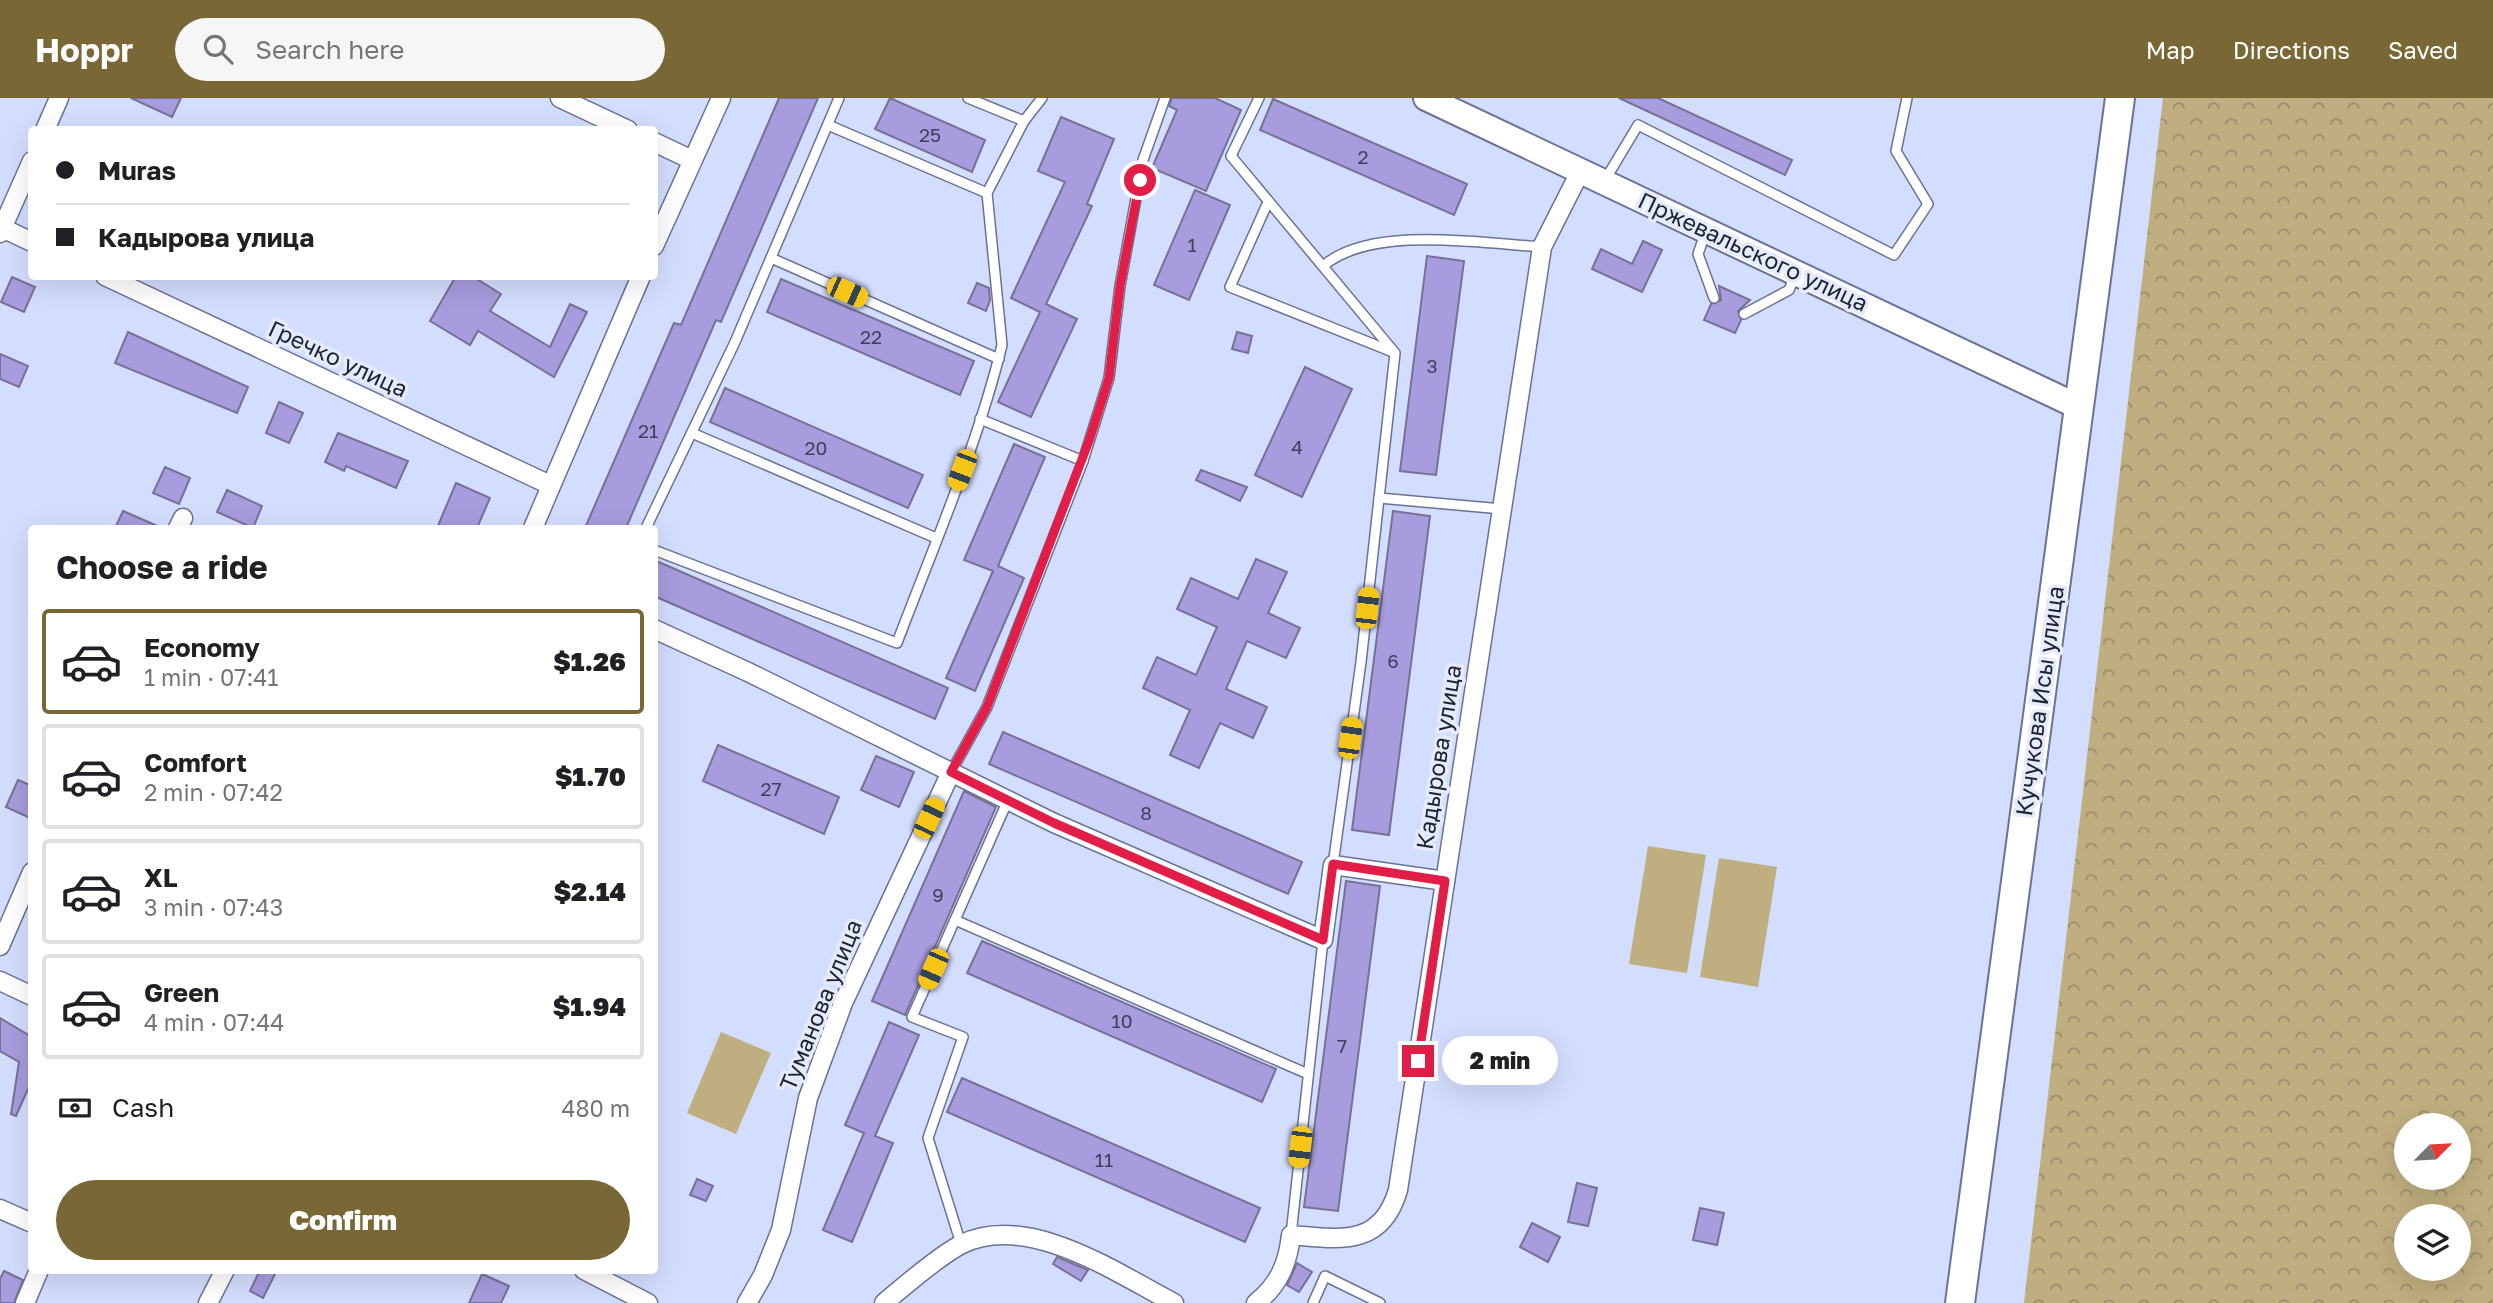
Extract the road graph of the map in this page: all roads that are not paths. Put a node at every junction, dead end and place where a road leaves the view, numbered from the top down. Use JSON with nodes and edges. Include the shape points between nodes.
{"nodes":[{"id":1,"x":59,"y":98,"type":"edge"},
{"id":2,"x":561,"y":98,"type":"edge"},
{"id":3,"x":721,"y":98,"type":"edge"},
{"id":4,"x":839,"y":98,"type":"edge"},
{"id":5,"x":968,"y":98,"type":"edge"},
{"id":6,"x":1042,"y":98,"type":"edge"},
{"id":7,"x":1165,"y":98,"type":"edge"},
{"id":8,"x":1259,"y":98,"type":"edge"},
{"id":9,"x":1426,"y":98,"type":"edge"},
{"id":10,"x":1906,"y":98,"type":"edge"},
{"id":11,"x":2120,"y":98,"type":"edge"},
{"id":12,"x":1024,"y":121,"type":"junction"},
{"id":13,"x":828,"y":125,"type":"junction"},
{"id":14,"x":47,"y":126,"type":"edge"},
{"id":15,"x":620,"y":126,"type":"edge"},
{"id":16,"x":658,"y":144,"type":"edge"},
{"id":17,"x":692,"y":160,"type":"junction"},
{"id":18,"x":28,"y":170,"type":"edge"},
{"id":19,"x":1580,"y":172,"type":"junction"},
{"id":20,"x":1604,"y":182,"type":"junction"},
{"id":21,"x":987,"y":193,"type":"junction"},
{"id":22,"x":1268,"y":202,"type":"junction"},
{"id":23,"x":1,"y":229,"type":"edge"},
{"id":24,"x":1707,"y":229,"type":"junction"},
{"id":25,"x":658,"y":237,"type":"edge"},
{"id":26,"x":28,"y":240,"type":"edge"},
{"id":27,"x":1542,"y":247,"type":"junction"},
{"id":28,"x":771,"y":258,"type":"junction"},
{"id":29,"x":1323,"y":266,"type":"junction"},
{"id":30,"x":1797,"y":272,"type":"junction"},
{"id":31,"x":114,"y":280,"type":"edge"},
{"id":32,"x":639,"y":280,"type":"edge"},
{"id":33,"x":1714,"y":298,"type":"dead end"},
{"id":34,"x":1744,"y":314,"type":"dead end"},
{"id":35,"x":1395,"y":353,"type":"junction"},
{"id":36,"x":999,"y":359,"type":"junction"},
{"id":37,"x":2079,"y":407,"type":"junction"},
{"id":38,"x":981,"y":419,"type":"junction"},
{"id":39,"x":692,"y":433,"type":"junction"},
{"id":40,"x":1083,"y":461,"type":"junction"},
{"id":41,"x":550,"y":485,"type":"junction"},
{"id":42,"x":1379,"y":498,"type":"junction"},
{"id":43,"x":1502,"y":509,"type":"junction"},
{"id":44,"x":534,"y":525,"type":"edge"},
{"id":45,"x":647,"y":525,"type":"edge"},
{"id":46,"x":936,"y":538,"type":"junction"},
{"id":47,"x":658,"y":553,"type":"edge"},
{"id":48,"x":658,"y":631,"type":"edge"},
{"id":49,"x":951,"y":772,"type":"junction"},
{"id":50,"x":1008,"y":800,"type":"junction"},
{"id":51,"x":1333,"y":864,"type":"junction"},
{"id":52,"x":28,"y":881,"type":"edge"},
{"id":53,"x":1445,"y":881,"type":"junction"},
{"id":54,"x":955,"y":920,"type":"junction"},
{"id":55,"x":1323,"y":940,"type":"junction"},
{"id":56,"x":0,"y":946,"type":"edge"},
{"id":57,"x":0,"y":981,"type":"edge"},
{"id":58,"x":28,"y":994,"type":"edge"},
{"id":59,"x":1308,"y":1074,"type":"junction"},
{"id":60,"x":0,"y":1209,"type":"edge"},
{"id":61,"x":28,"y":1221,"type":"edge"},
{"id":62,"x":1291,"y":1235,"type":"junction"},
{"id":63,"x":961,"y":1244,"type":"junction"},
{"id":64,"x":37,"y":1274,"type":"edge"},
{"id":65,"x":223,"y":1274,"type":"edge"},
{"id":66,"x":592,"y":1274,"type":"edge"},
{"id":67,"x":24,"y":1303,"type":"edge"},
{"id":68,"x":208,"y":1303,"type":"edge"},
{"id":69,"x":648,"y":1303,"type":"edge"},
{"id":70,"x":747,"y":1303,"type":"edge"},
{"id":71,"x":884,"y":1303,"type":"edge"},
{"id":72,"x":1174,"y":1303,"type":"edge"},
{"id":73,"x":1256,"y":1303,"type":"edge"},
{"id":74,"x":1313,"y":1303,"type":"edge"},
{"id":75,"x":1380,"y":1303,"type":"edge"},
{"id":76,"x":1960,"y":1303,"type":"edge"}],
"edges":[{"from":1,"to":14,"type":"street"},
{"from":2,"to":15,"type":"street"},
{"from":3,"to":17,"type":"street"},
{"from":4,"to":13,"type":"lane"},
{"from":5,"to":12,"type":"lane"},
{"from":6,"to":12,"type":"lane"},
{"from":7,"to":40,"type":"lane","via":[[1143,160],[1109,378]]},
{"from":8,"to":22,"type":"lane","via":[[1231,156]]},
{"from":9,"to":19,"type":"main road","name":"Пржевальского улица"},
{"from":10,"to":20,"type":"lane","via":[[1896,151],[1928,204],[1894,256],[1638,125]]},
{"from":11,"to":37,"type":"main road","name":"Кучукова Исы улица"},
{"from":12,"to":21,"type":"lane"},
{"from":13,"to":21,"type":"lane"},
{"from":13,"to":28,"type":"lane"},
{"from":16,"to":17,"type":"street"},
{"from":17,"to":25,"type":"street"},
{"from":18,"to":23,"type":"street"},
{"from":19,"to":20,"type":"main road","name":"Пржевальского улица"},
{"from":19,"to":27,"type":"street","name":"Кадырова улица"},
{"from":20,"to":24,"type":"main road","name":"Пржевальского улица"},
{"from":21,"to":36,"type":"lane","via":[[1002,345]]},
{"from":22,"to":29,"type":"lane"},
{"from":22,"to":35,"type":"lane","via":[[1230,287]]},
{"from":23,"to":26,"type":"street"},
{"from":24,"to":30,"type":"main road","name":"Пржевальского улица"},
{"from":24,"to":33,"type":"lane","via":[[1698,254]]},
{"from":27,"to":29,"type":"lane","via":[[1416,238],[1337,254]]},
{"from":27,"to":43,"type":"street","name":"Кадырова улица"},
{"from":28,"to":36,"type":"lane"},
{"from":28,"to":39,"type":"lane"},
{"from":29,"to":35,"type":"lane"},
{"from":30,"to":34,"type":"lane","via":[[1789,290]]},
{"from":30,"to":37,"type":"main road","name":"Пржевальского улица"},
{"from":31,"to":41,"type":"street","name":"Гречко улица"},
{"from":32,"to":41,"type":"street"},
{"from":35,"to":42,"type":"lane"},
{"from":36,"to":38,"type":"lane"},
{"from":37,"to":76,"type":"main road","name":"Кучукова Исы улица"},
{"from":38,"to":40,"type":"lane"},
{"from":38,"to":46,"type":"lane"},
{"from":39,"to":45,"type":"lane"},
{"from":39,"to":46,"type":"lane"},
{"from":40,"to":49,"type":"lane","via":[[987,707]]},
{"from":41,"to":44,"type":"street"},
{"from":42,"to":43,"type":"lane"},
{"from":42,"to":51,"type":"lane"},
{"from":43,"to":53,"type":"street","name":"Кадырова улица"},
{"from":46,"to":47,"type":"lane","via":[[897,643]]},
{"from":48,"to":49,"type":"street"},
{"from":49,"to":50,"type":"street"},
{"from":49,"to":70,"type":"street","name":"Туманова улица","via":[[843,1003],[808,1098],[781,1230]]},
{"from":50,"to":54,"type":"lane"},
{"from":50,"to":55,"type":"street"},
{"from":51,"to":53,"type":"street"},
{"from":51,"to":55,"type":"street"},
{"from":52,"to":56,"type":"street"},
{"from":53,"to":62,"type":"street","name":"Кадырова улица","via":[[1394,1206],[1375,1226],[1348,1240]]},
{"from":54,"to":59,"type":"lane"},
{"from":54,"to":63,"type":"lane","via":[[912,1017],[963,1038],[928,1138]]},
{"from":55,"to":59,"type":"lane"},
{"from":57,"to":58,"type":"street"},
{"from":59,"to":62,"type":"lane"},
{"from":60,"to":61,"type":"street"},
{"from":62,"to":73,"type":"street","via":[[1289,1261]]},
{"from":63,"to":71,"type":"street"},
{"from":63,"to":72,"type":"street","via":[[1007,1236],[1062,1245]]},
{"from":64,"to":67,"type":"street"},
{"from":65,"to":68,"type":"street"},
{"from":66,"to":69,"type":"street"},
{"from":74,"to":75,"type":"lane","via":[[1325,1276]]}]}
